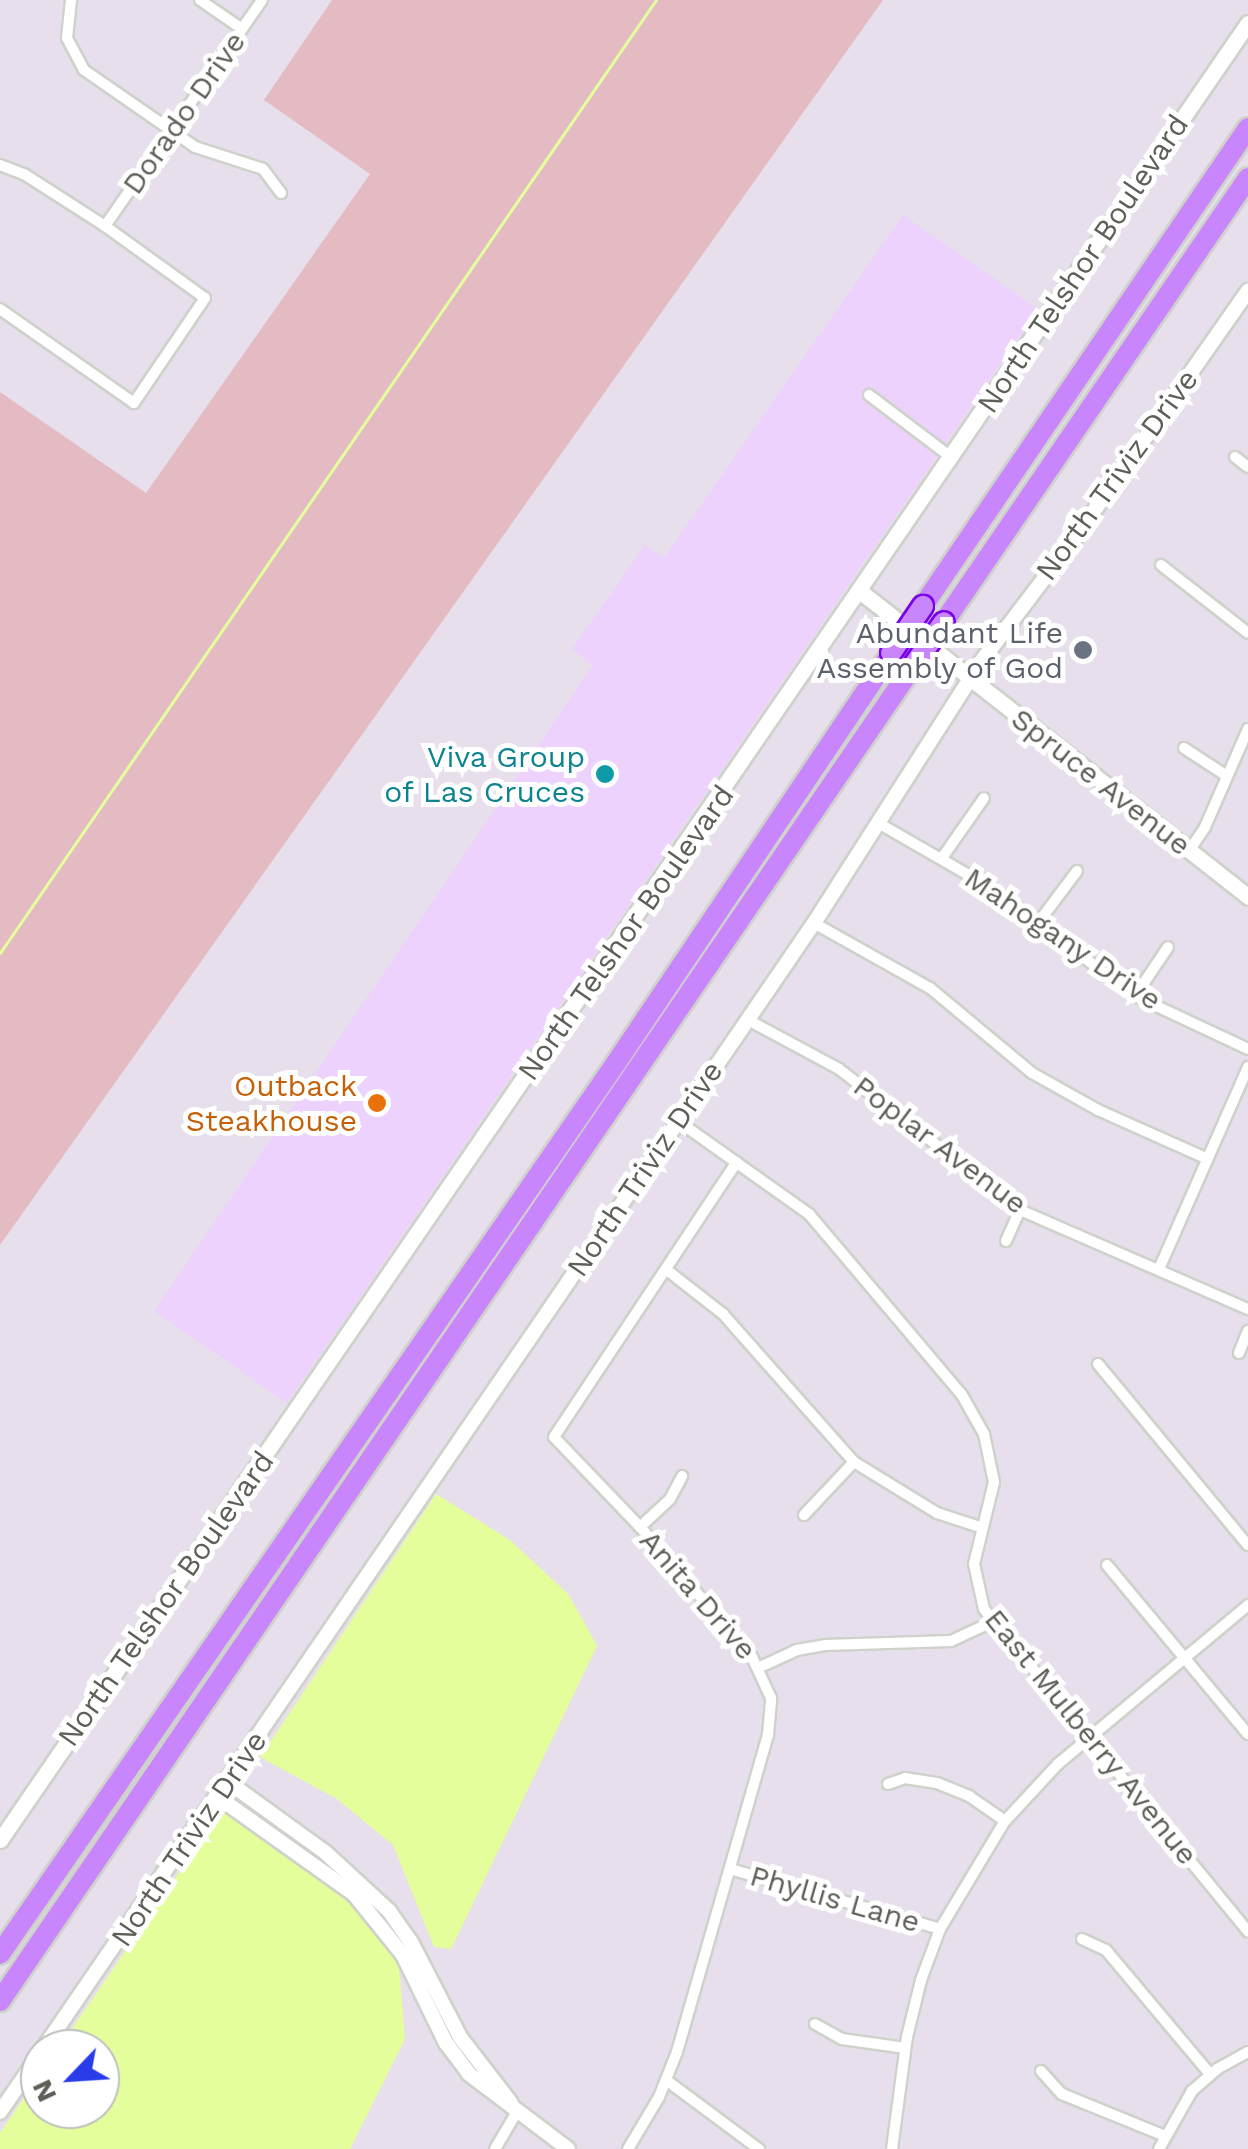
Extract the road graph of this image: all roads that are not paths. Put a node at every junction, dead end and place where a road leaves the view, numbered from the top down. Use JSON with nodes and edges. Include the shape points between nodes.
{"nodes":[{"id":1,"x":71,"y":0,"type":"edge"},
{"id":2,"x":200,"y":0,"type":"edge"},
{"id":3,"x":262,"y":0,"type":"edge"},
{"id":4,"x":1248,"y":23,"type":"edge"},
{"id":5,"x":242,"y":29,"type":"junction"},
{"id":6,"x":1248,"y":128,"type":"edge"},
{"id":7,"x":171,"y":132,"type":"junction"},
{"id":8,"x":0,"y":165,"type":"edge"},
{"id":9,"x":1248,"y":178,"type":"edge"},
{"id":10,"x":282,"y":194,"type":"dead end"},
{"id":11,"x":105,"y":226,"type":"junction"},
{"id":12,"x":1245,"y":302,"type":"edge"},
{"id":13,"x":0,"y":308,"type":"edge"},
{"id":14,"x":869,"y":395,"type":"dead end"},
{"id":15,"x":950,"y":456,"type":"junction"},
{"id":16,"x":1235,"y":458,"type":"dead end"},
{"id":17,"x":1248,"y":467,"type":"edge"},
{"id":18,"x":1161,"y":566,"type":"dead end"},
{"id":19,"x":861,"y":592,"type":"junction"},
{"id":20,"x":1248,"y":633,"type":"edge"},
{"id":21,"x":970,"y":680,"type":"junction"},
{"id":22,"x":1248,"y":729,"type":"edge"},
{"id":23,"x":1184,"y":748,"type":"dead end"},
{"id":24,"x":1227,"y":776,"type":"junction"},
{"id":25,"x":984,"y":798,"type":"dead end"},
{"id":26,"x":880,"y":824,"type":"junction"},
{"id":27,"x":1190,"y":851,"type":"junction"},
{"id":28,"x":942,"y":858,"type":"junction"},
{"id":29,"x":1077,"y":872,"type":"dead end"},
{"id":30,"x":1248,"y":897,"type":"edge"},
{"id":31,"x":814,"y":923,"type":"junction"},
{"id":32,"x":1038,"y":924,"type":"junction"},
{"id":33,"x":1168,"y":947,"type":"dead end"},
{"id":34,"x":1135,"y":996,"type":"junction"},
{"id":35,"x":748,"y":1020,"type":"junction"},
{"id":36,"x":1248,"y":1049,"type":"edge"},
{"id":37,"x":1248,"y":1068,"type":"edge"},
{"id":38,"x":678,"y":1121,"type":"junction"},
{"id":39,"x":1208,"y":1159,"type":"junction"},
{"id":40,"x":737,"y":1162,"type":"junction"},
{"id":41,"x":1020,"y":1210,"type":"junction"},
{"id":42,"x":1006,"y":1240,"type":"dead end"},
{"id":43,"x":1159,"y":1269,"type":"junction"},
{"id":44,"x":668,"y":1270,"type":"junction"},
{"id":45,"x":1248,"y":1309,"type":"edge"},
{"id":46,"x":1248,"y":1331,"type":"edge"},
{"id":47,"x":1239,"y":1352,"type":"dead end"},
{"id":48,"x":1098,"y":1364,"type":"dead end"},
{"id":49,"x":854,"y":1462,"type":"junction"},
{"id":50,"x":682,"y":1476,"type":"dead end"},
{"id":51,"x":804,"y":1514,"type":"dead end"},
{"id":52,"x":980,"y":1527,"type":"junction"},
{"id":53,"x":640,"y":1528,"type":"junction"},
{"id":54,"x":1248,"y":1545,"type":"edge"},
{"id":55,"x":1107,"y":1565,"type":"dead end"},
{"id":56,"x":1248,"y":1605,"type":"edge"},
{"id":57,"x":992,"y":1622,"type":"junction"},
{"id":58,"x":1184,"y":1658,"type":"junction"},
{"id":59,"x":760,"y":1667,"type":"junction"},
{"id":60,"x":1248,"y":1734,"type":"edge"},
{"id":61,"x":1088,"y":1739,"type":"junction"},
{"id":62,"x":228,"y":1782,"type":"junction"},
{"id":63,"x":888,"y":1784,"type":"dead end"},
{"id":64,"x":218,"y":1797,"type":"junction"},
{"id":65,"x":1004,"y":1821,"type":"junction"},
{"id":66,"x":0,"y":1840,"type":"edge"},
{"id":67,"x":730,"y":1869,"type":"junction"},
{"id":68,"x":940,"y":1929,"type":"junction"},
{"id":69,"x":1248,"y":1932,"type":"edge"},
{"id":70,"x":1082,"y":1939,"type":"dead end"},
{"id":71,"x":0,"y":1954,"type":"edge"},
{"id":72,"x":0,"y":2002,"type":"edge"},
{"id":73,"x":815,"y":2024,"type":"dead end"},
{"id":74,"x":58,"y":2029,"type":"edge"},
{"id":75,"x":906,"y":2048,"type":"junction"},
{"id":76,"x":1248,"y":2052,"type":"edge"},
{"id":77,"x":1042,"y":2071,"type":"dead end"},
{"id":78,"x":1210,"y":2074,"type":"junction"},
{"id":79,"x":666,"y":2080,"type":"junction"},
{"id":80,"x":20,"y":2083,"type":"edge"},
{"id":81,"x":514,"y":2107,"type":"junction"},
{"id":82,"x":0,"y":2112,"type":"edge"},
{"id":83,"x":1165,"y":2136,"type":"junction"},
{"id":84,"x":495,"y":2149,"type":"edge"},
{"id":85,"x":568,"y":2149,"type":"edge"},
{"id":86,"x":628,"y":2149,"type":"edge"},
{"id":87,"x":759,"y":2149,"type":"edge"},
{"id":88,"x":892,"y":2149,"type":"edge"},
{"id":89,"x":1159,"y":2149,"type":"edge"}],
"edges":[{"from":1,"to":7,"type":"street","via":[[67,38],[80,66]]},
{"from":2,"to":5,"type":"street"},
{"from":3,"to":5,"type":"street","name":"Dorado Drive"},
{"from":4,"to":15,"type":"main road","name":"North Telshor Boulevard"},
{"from":5,"to":7,"type":"street","name":"Dorado Drive"},
{"from":6,"to":71,"type":"highway","bridge":true,"via":[[616,1063]]},
{"from":7,"to":10,"type":"street","via":[[200,150],[252,162],[272,176]]},
{"from":7,"to":11,"type":"street","name":"Dorado Drive"},
{"from":8,"to":11,"type":"street"},
{"from":9,"to":72,"type":"highway","bridge":true},
{"from":11,"to":13,"type":"street","via":[[204,298],[134,404]]},
{"from":12,"to":21,"type":"street","name":"North Triviz Drive"},
{"from":14,"to":15,"type":"street"},
{"from":15,"to":19,"type":"main road","name":"North Telshor Boulevard"},
{"from":16,"to":17,"type":"street"},
{"from":18,"to":20,"type":"street"},
{"from":19,"to":21,"type":"main road","name":"Spruce Avenue"},
{"from":19,"to":66,"type":"main road","name":"North Telshor Boulevard"},
{"from":21,"to":26,"type":"street","name":"North Triviz Drive"},
{"from":21,"to":27,"type":"main road","name":"Spruce Avenue"},
{"from":22,"to":24,"type":"street"},
{"from":23,"to":24,"type":"street"},
{"from":24,"to":27,"type":"street"},
{"from":25,"to":28,"type":"street"},
{"from":26,"to":28,"type":"street","name":"Mahogany Drive"},
{"from":26,"to":31,"type":"street","name":"North Triviz Drive"},
{"from":27,"to":30,"type":"main road","name":"Spruce Avenue"},
{"from":28,"to":32,"type":"street","name":"Mahogany Drive"},
{"from":29,"to":32,"type":"street"},
{"from":31,"to":35,"type":"street","name":"North Triviz Drive"},
{"from":31,"to":39,"type":"street","via":[[930,988],[1032,1074]]},
{"from":32,"to":34,"type":"street","name":"Mahogany Drive"},
{"from":33,"to":34,"type":"street"},
{"from":34,"to":36,"type":"street","name":"Mahogany Drive"},
{"from":35,"to":38,"type":"street","name":"North Triviz Drive"},
{"from":35,"to":41,"type":"street","name":"Poplar Avenue","via":[[838,1069]]},
{"from":37,"to":39,"type":"street"},
{"from":38,"to":40,"type":"street","name":"East Mulberry Avenue"},
{"from":38,"to":62,"type":"street","name":"North Triviz Drive"},
{"from":39,"to":43,"type":"street"},
{"from":40,"to":44,"type":"street","name":"Anita Drive"},
{"from":40,"to":52,"type":"street","name":"East Mulberry Avenue","via":[[810,1214],[962,1395],[984,1434],[994,1482]]},
{"from":41,"to":42,"type":"street"},
{"from":41,"to":43,"type":"street","name":"Poplar Avenue"},
{"from":43,"to":45,"type":"street","name":"Poplar Avenue"},
{"from":44,"to":49,"type":"street","via":[[723,1314]]},
{"from":44,"to":53,"type":"street","name":"Anita Drive","via":[[554,1437]]},
{"from":46,"to":47,"type":"street"},
{"from":48,"to":54,"type":"street"},
{"from":49,"to":51,"type":"street"},
{"from":49,"to":52,"type":"street","via":[[937,1513]]},
{"from":50,"to":53,"type":"street","via":[[670,1499]]},
{"from":52,"to":57,"type":"street","name":"East Mulberry Avenue","via":[[975,1579]]},
{"from":53,"to":59,"type":"street","name":"Anita Drive"},
{"from":55,"to":58,"type":"street"},
{"from":56,"to":58,"type":"street"},
{"from":57,"to":59,"type":"street","via":[[952,1641],[824,1646]]},
{"from":57,"to":61,"type":"street","name":"East Mulberry Avenue"},
{"from":58,"to":60,"type":"street"},
{"from":58,"to":61,"type":"street"},
{"from":59,"to":67,"type":"street","name":"Anita Drive","via":[[771,1720]]},
{"from":61,"to":65,"type":"street"},
{"from":61,"to":69,"type":"street","name":"East Mulberry Avenue"},
{"from":62,"to":64,"type":"street","name":"North Triviz Drive"},
{"from":62,"to":81,"type":"street","via":[[326,1854],[389,1911],[460,2037]]},
{"from":63,"to":65,"type":"street","via":[[928,1780],[969,1796]]},
{"from":64,"to":74,"type":"street","name":"North Triviz Drive"},
{"from":64,"to":81,"type":"street","via":[[354,1894],[402,1955],[446,2044],[470,2074]]},
{"from":65,"to":68,"type":"street"},
{"from":67,"to":68,"type":"street","name":"Phyllis Lane"},
{"from":67,"to":79,"type":"street","name":"Anita Drive"},
{"from":68,"to":75,"type":"street"},
{"from":70,"to":78,"type":"street","via":[[1106,1950]]},
{"from":73,"to":75,"type":"street","via":[[842,2039]]},
{"from":75,"to":88,"type":"street"},
{"from":76,"to":78,"type":"street"},
{"from":77,"to":83,"type":"street","via":[[1062,2094]]},
{"from":78,"to":83,"type":"street","via":[[1182,2104]]},
{"from":79,"to":86,"type":"street","name":"Anita Drive"},
{"from":79,"to":87,"type":"street"},
{"from":80,"to":82,"type":"street","name":"North Triviz Drive"},
{"from":81,"to":84,"type":"street"},
{"from":81,"to":85,"type":"street"},
{"from":83,"to":89,"type":"street"}]}
